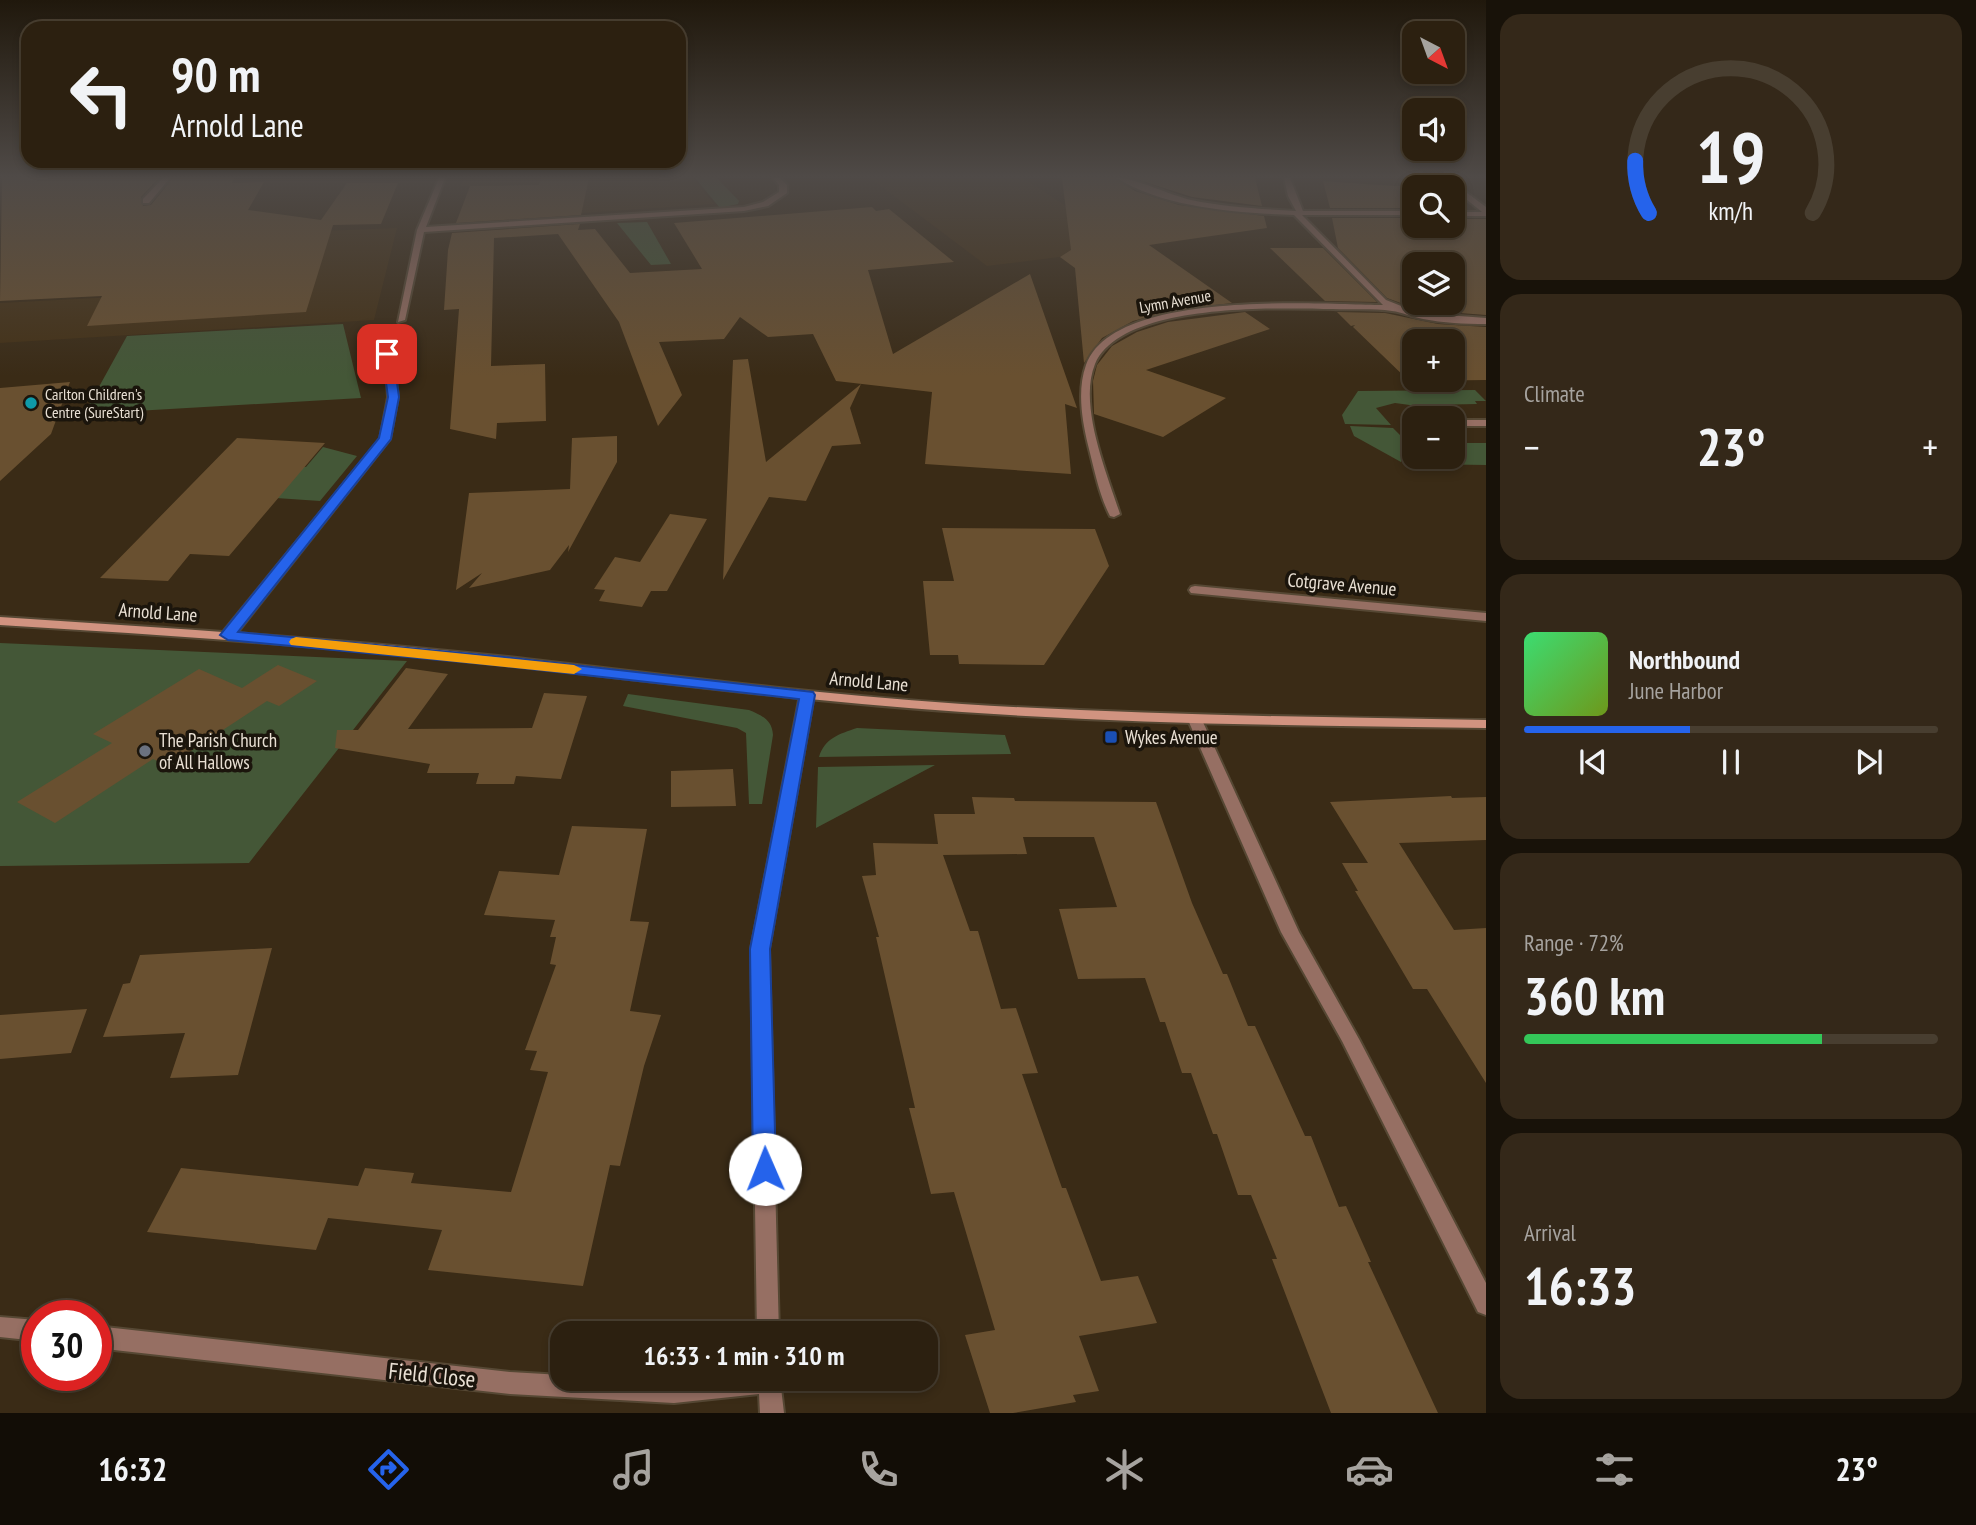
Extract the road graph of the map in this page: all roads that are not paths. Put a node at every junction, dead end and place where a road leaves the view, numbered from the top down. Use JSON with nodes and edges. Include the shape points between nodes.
{"nodes":[{"id":1,"x":418,"y":244,"type":"edge"},
{"id":2,"x":1324,"y":244,"type":"edge"},
{"id":3,"x":1393,"y":308,"type":"junction"},
{"id":4,"x":401,"y":320,"type":"dead end"},
{"id":5,"x":1486,"y":321,"type":"edge"},
{"id":6,"x":387,"y":354,"type":"dead end"},
{"id":7,"x":1465,"y":423,"type":"edge"},
{"id":8,"x":1486,"y":423,"type":"edge"},
{"id":9,"x":1114,"y":513,"type":"dead end"},
{"id":10,"x":1195,"y":590,"type":"dead end"},
{"id":11,"x":1486,"y":617,"type":"edge"},
{"id":12,"x":0,"y":621,"type":"edge"},
{"id":13,"x":228,"y":635,"type":"junction"},
{"id":14,"x":807,"y":695,"type":"junction"},
{"id":15,"x":1195,"y":720,"type":"junction"},
{"id":16,"x":1486,"y":724,"type":"edge"},
{"id":17,"x":1486,"y":1305,"type":"edge"},
{"id":18,"x":768,"y":1321,"type":"edge"},
{"id":19,"x":0,"y":1327,"type":"edge"},
{"id":20,"x":21,"y":1329,"type":"edge"},
{"id":21,"x":112,"y":1339,"type":"edge"},
{"id":22,"x":550,"y":1385,"type":"edge"},
{"id":23,"x":656,"y":1391,"type":"edge"},
{"id":24,"x":682,"y":1391,"type":"edge"},
{"id":25,"x":770,"y":1391,"type":"edge"},
{"id":26,"x":772,"y":1413,"type":"edge"}],
"edges":[{"from":1,"to":4,"type":"street"},
{"from":2,"to":3,"type":"street"},
{"from":3,"to":5,"type":"street","name":"Lymn Avenue","via":[[1443,319]]},
{"from":3,"to":9,"type":"street","name":"Lymn Avenue","via":[[1209,310],[1134,324],[1113,336],[1091,364],[1086,394],[1092,437]]},
{"from":6,"to":13,"type":"street","via":[[393,397],[385,439]]},
{"from":7,"to":8,"type":"street"},
{"from":10,"to":11,"type":"street","name":"Cotgrave Avenue"},
{"from":12,"to":13,"type":"street","name":"Arnold Lane"},
{"from":13,"to":14,"type":"street","name":"Arnold Lane"},
{"from":14,"to":15,"type":"street","name":"Arnold Lane"},
{"from":14,"to":18,"type":"street","via":[[760,949]]},
{"from":15,"to":16,"type":"street","name":"Arnold Lane"},
{"from":15,"to":17,"type":"street","via":[[1290,932]]},
{"from":19,"to":20,"type":"street"},
{"from":21,"to":22,"type":"street","name":"Field Close"},
{"from":23,"to":24,"type":"street","name":"Field Close"},
{"from":25,"to":26,"type":"street"}]}
